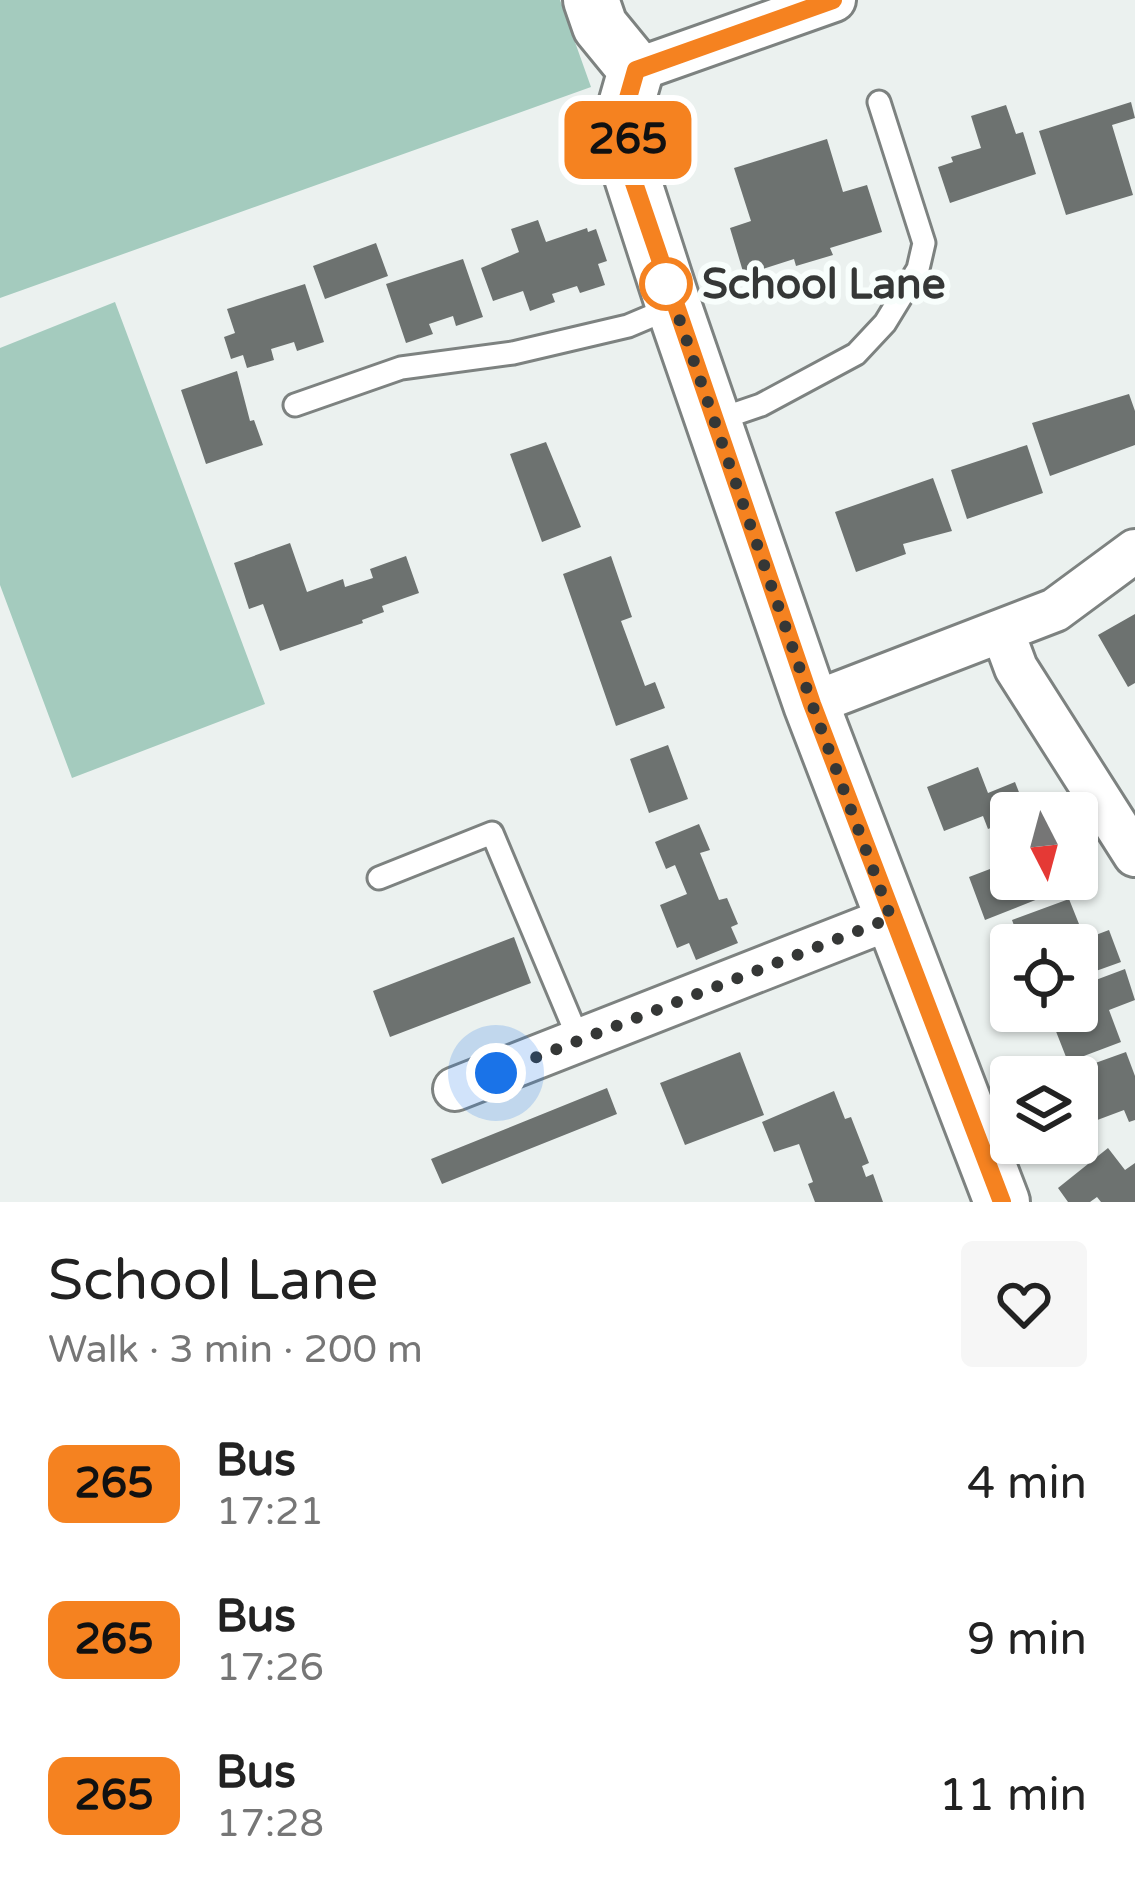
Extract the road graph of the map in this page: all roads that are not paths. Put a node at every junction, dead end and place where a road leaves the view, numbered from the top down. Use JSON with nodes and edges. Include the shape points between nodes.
{"nodes":[{"id":1,"x":591,"y":0,"type":"edge"},
{"id":2,"x":833,"y":0,"type":"edge"},
{"id":3,"x":636,"y":70,"type":"junction"},
{"id":4,"x":879,"y":102,"type":"dead end"},
{"id":5,"x":674,"y":307,"type":"junction"},
{"id":6,"x":295,"y":405,"type":"dead end"},
{"id":7,"x":714,"y":421,"type":"junction"},
{"id":8,"x":1135,"y":551,"type":"edge"},
{"id":9,"x":1003,"y":633,"type":"junction"},
{"id":10,"x":812,"y":704,"type":"junction"},
{"id":11,"x":1135,"y":856,"type":"edge"},
{"id":12,"x":379,"y":878,"type":"dead end"},
{"id":13,"x":891,"y":918,"type":"junction"},
{"id":14,"x":579,"y":1040,"type":"junction"},
{"id":15,"x":455,"y":1089,"type":"dead end"},
{"id":16,"x":1002,"y":1202,"type":"edge"}],
"edges":[{"from":1,"to":3,"type":"street","via":[[600,26]]},
{"from":2,"to":3,"type":"street"},
{"from":3,"to":5,"type":"street","via":[[624,112],[632,177]]},
{"from":4,"to":7,"type":"lane","via":[[923,243],[918,268],[856,354]]},
{"from":5,"to":6,"type":"lane","via":[[513,353],[401,368]]},
{"from":5,"to":7,"type":"street"},
{"from":7,"to":10,"type":"street"},
{"from":8,"to":9,"type":"street","via":[[1055,610]]},
{"from":9,"to":10,"type":"street"},
{"from":9,"to":11,"type":"street","via":[[1016,668]]},
{"from":10,"to":13,"type":"street"},
{"from":12,"to":14,"type":"lane","via":[[492,833]]},
{"from":13,"to":14,"type":"street"},
{"from":13,"to":16,"type":"street"},
{"from":14,"to":15,"type":"street"}]}
